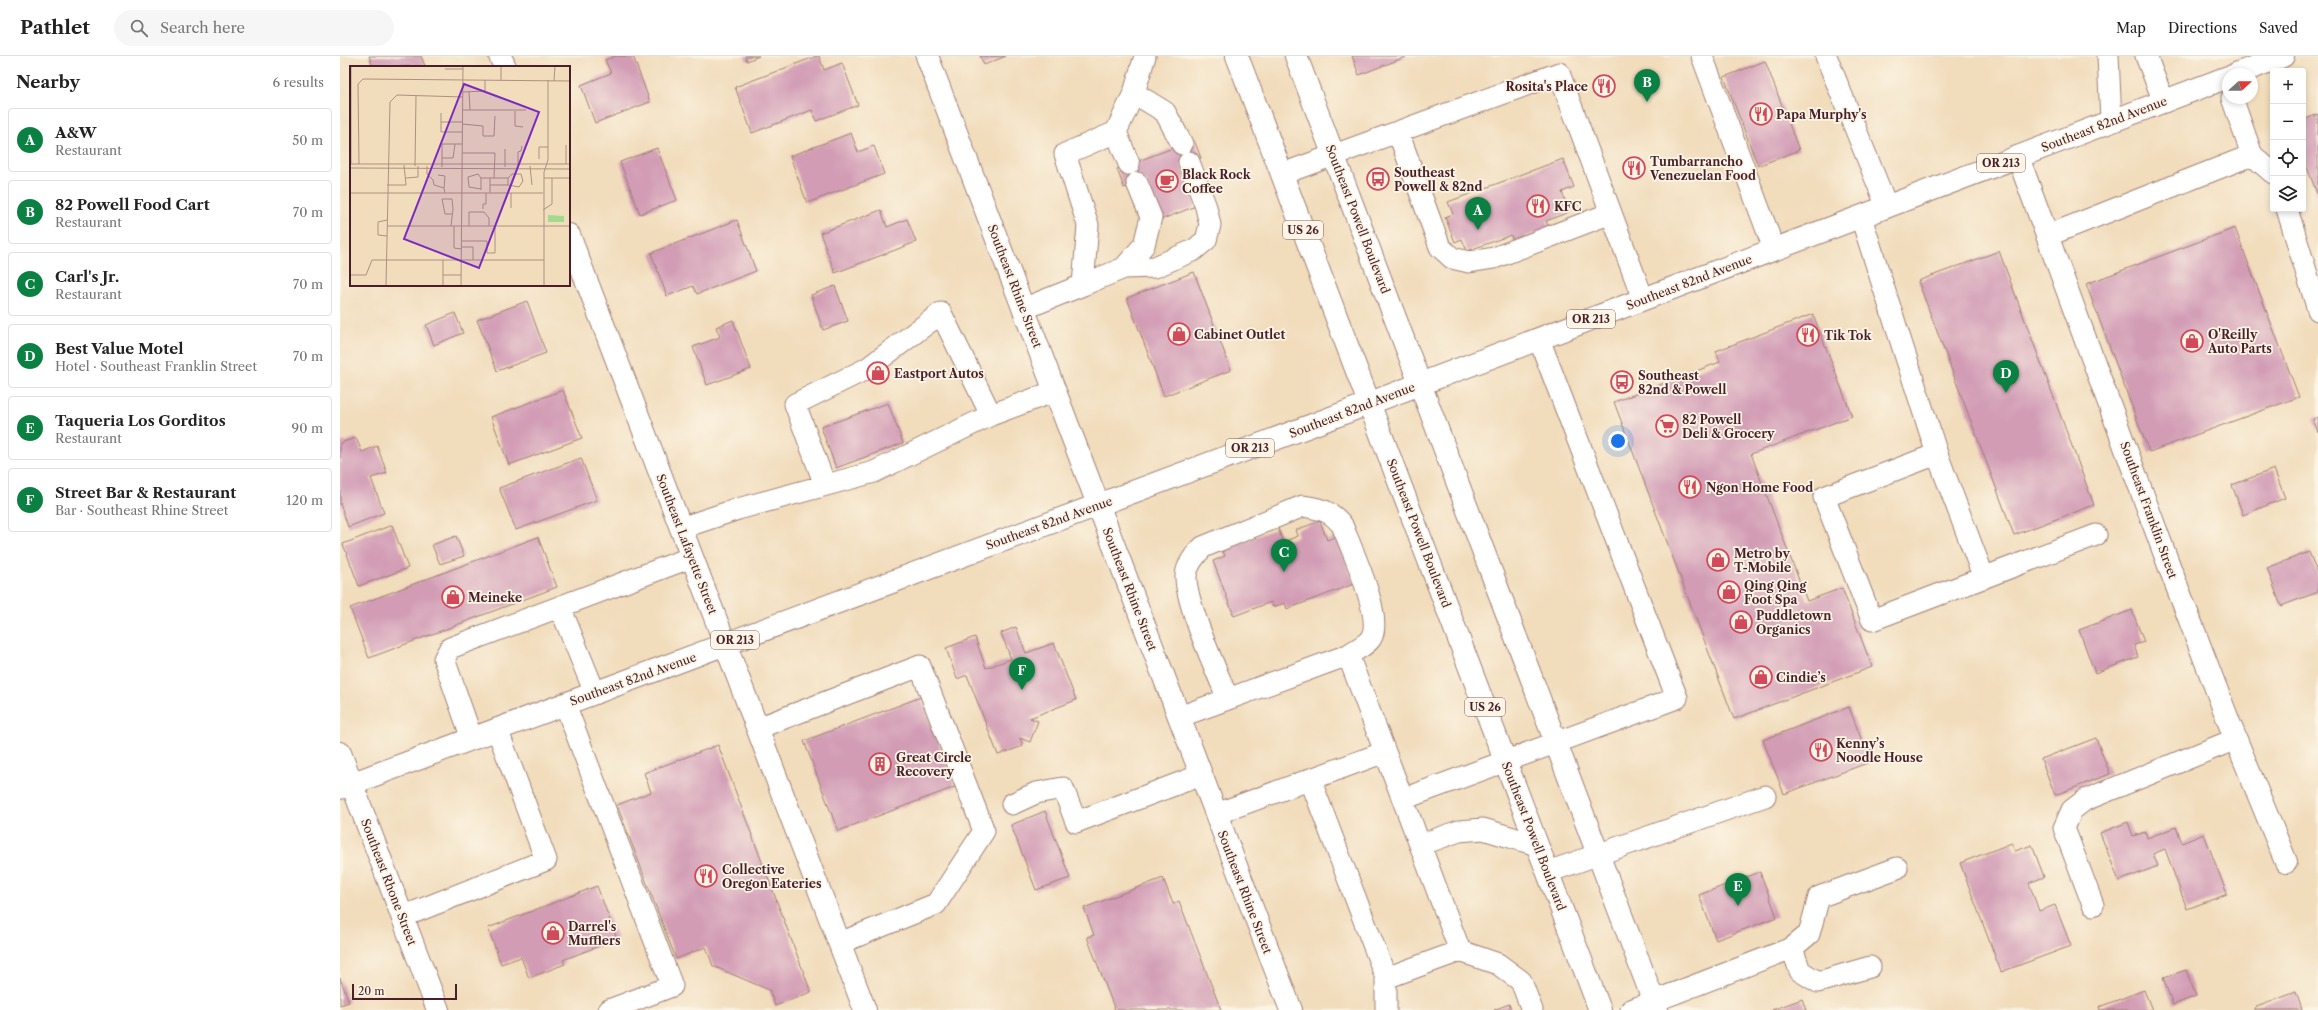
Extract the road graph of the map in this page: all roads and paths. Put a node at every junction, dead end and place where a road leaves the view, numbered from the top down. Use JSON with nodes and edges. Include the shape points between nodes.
{"nodes":[{"id":1,"x":500,"y":56,"type":"edge"},
{"id":2,"x":927,"y":56,"type":"edge"},
{"id":3,"x":1145,"y":56,"type":"edge"},
{"id":4,"x":1238,"y":56,"type":"edge"},
{"id":5,"x":1296,"y":56,"type":"edge"},
{"id":6,"x":1702,"y":56,"type":"edge"},
{"id":7,"x":1826,"y":56,"type":"edge"},
{"id":8,"x":2108,"y":56,"type":"edge"},
{"id":9,"x":2146,"y":56,"type":"edge"},
{"id":10,"x":2283,"y":56,"type":"edge"},
{"id":11,"x":504,"y":66,"type":"edge"},
{"id":12,"x":2258,"y":69,"type":"edge"},
{"id":13,"x":2222,"y":85,"type":"edge"},
{"id":14,"x":1134,"y":93,"type":"junction"},
{"id":15,"x":2164,"y":102,"type":"junction"},
{"id":16,"x":2237,"y":104,"type":"edge"},
{"id":17,"x":2111,"y":121,"type":"junction"},
{"id":18,"x":1116,"y":132,"type":"junction"},
{"id":19,"x":1398,"y":132,"type":"junction"},
{"id":20,"x":2252,"y":154,"type":"junction"},
{"id":21,"x":1334,"y":155,"type":"junction"},
{"id":22,"x":2018,"y":156,"type":"junction"},
{"id":23,"x":2270,"y":170,"type":"edge"},
{"id":24,"x":1282,"y":174,"type":"junction"},
{"id":25,"x":1887,"y":207,"type":"junction"},
{"id":26,"x":2288,"y":212,"type":"edge"},
{"id":27,"x":1611,"y":213,"type":"junction"},
{"id":28,"x":1861,"y":217,"type":"junction"},
{"id":29,"x":2049,"y":235,"type":"junction"},
{"id":30,"x":570,"y":238,"type":"edge"},
{"id":31,"x":1774,"y":249,"type":"junction"},
{"id":32,"x":1124,"y":268,"type":"junction"},
{"id":33,"x":1083,"y":285,"type":"junction"},
{"id":34,"x":1643,"y":299,"type":"junction"},
{"id":35,"x":1023,"y":309,"type":"junction"},
{"id":36,"x":2318,"y":310,"type":"edge"},
{"id":37,"x":1540,"y":339,"type":"junction"},
{"id":38,"x":1420,"y":384,"type":"junction"},
{"id":39,"x":1055,"y":391,"type":"junction"},
{"id":40,"x":1370,"y":403,"type":"junction"},
{"id":41,"x":991,"y":415,"type":"junction"},
{"id":42,"x":1937,"y":454,"type":"junction"},
{"id":43,"x":825,"y":485,"type":"junction"},
{"id":44,"x":1098,"y":505,"type":"junction"},
{"id":45,"x":681,"y":528,"type":"junction"},
{"id":46,"x":2096,"y":535,"type":"dead end"},
{"id":47,"x":692,"y":557,"type":"junction"},
{"id":48,"x":1984,"y":578,"type":"junction"},
{"id":49,"x":560,"y":607,"type":"junction"},
{"id":50,"x":726,"y":644,"type":"junction"},
{"id":51,"x":1348,"y":655,"type":"junction"},
{"id":52,"x":595,"y":693,"type":"junction"},
{"id":53,"x":1228,"y":699,"type":"junction"},
{"id":54,"x":565,"y":704,"type":"junction"},
{"id":55,"x":1179,"y":717,"type":"junction"},
{"id":56,"x":758,"y":728,"type":"junction"},
{"id":57,"x":497,"y":729,"type":"junction"},
{"id":58,"x":472,"y":739,"type":"junction"},
{"id":59,"x":2236,"y":739,"type":"junction"},
{"id":60,"x":1556,"y":744,"type":"junction"},
{"id":61,"x":1385,"y":752,"type":"junction"},
{"id":62,"x":340,"y":753,"type":"edge"},
{"id":63,"x":1506,"y":763,"type":"junction"},
{"id":64,"x":1201,"y":775,"type":"junction"},
{"id":65,"x":1310,"y":779,"type":"junction"},
{"id":66,"x":346,"y":786,"type":"edge"},
{"id":67,"x":1765,"y":796,"type":"dead end"},
{"id":68,"x":1403,"y":800,"type":"junction"},
{"id":69,"x":1012,"y":804,"type":"dead end"},
{"id":70,"x":1216,"y":814,"type":"junction"},
{"id":71,"x":1420,"y":845,"type":"junction"},
{"id":72,"x":1537,"y":845,"type":"junction"},
{"id":73,"x":1598,"y":854,"type":"junction"},
{"id":74,"x":2286,"y":862,"type":"dead end"},
{"id":75,"x":1897,"y":868,"type":"dead end"},
{"id":76,"x":1548,"y":872,"type":"junction"},
{"id":77,"x":2093,"y":905,"type":"dead end"},
{"id":78,"x":402,"y":917,"type":"junction"},
{"id":79,"x":840,"y":943,"type":"junction"},
{"id":80,"x":1792,"y":948,"type":"junction"},
{"id":81,"x":1460,"y":951,"type":"junction"},
{"id":82,"x":1870,"y":967,"type":"dead end"},
{"id":83,"x":1386,"y":978,"type":"junction"},
{"id":84,"x":1656,"y":1006,"type":"edge"},
{"id":85,"x":438,"y":1010,"type":"edge"},
{"id":86,"x":609,"y":1010,"type":"edge"},
{"id":87,"x":866,"y":1010,"type":"edge"},
{"id":88,"x":1290,"y":1010,"type":"edge"},
{"id":89,"x":1386,"y":1010,"type":"edge"},
{"id":90,"x":1532,"y":1010,"type":"edge"},
{"id":91,"x":1600,"y":1010,"type":"edge"},
{"id":92,"x":1631,"y":1010,"type":"edge"}],
"edges":[{"from":1,"to":11,"type":"main road"},
{"from":2,"to":35,"type":"main road","name":"Southeast Rhine Street"},
{"from":3,"to":14,"type":"lane"},
{"from":4,"to":24,"type":"main road","name":"Southeast Powell Boulevard","number":"US 26"},
{"from":5,"to":21,"type":"main road","name":"Southeast Powell Boulevard"},
{"from":6,"to":31,"type":"lane"},
{"from":7,"to":25,"type":"lane"},
{"from":8,"to":17,"type":"lane"},
{"from":9,"to":15,"type":"lane"},
{"from":10,"to":12,"type":"main road","name":"Southeast 82nd Avenue","number":"OR 213"},
{"from":13,"to":15,"type":"main road","name":"Southeast 82nd Avenue","number":"OR 213"},
{"from":14,"to":18,"type":"lane"},
{"from":14,"to":32,"type":"lane","via":[[1165,112],[1186,153],[1210,225],[1206,240],[1194,250],[1155,266]]},
{"from":15,"to":17,"type":"main road","name":"Southeast 82nd Avenue","number":"OR 213"},
{"from":16,"to":20,"type":"lane"},
{"from":17,"to":22,"type":"main road","name":"Southeast 82nd Avenue","number":"OR 213"},
{"from":18,"to":32,"type":"lane","via":[[1151,217],[1144,245]]},
{"from":18,"to":33,"type":"lane","via":[[1065,154],[1088,225]]},
{"from":19,"to":21,"type":"lane"},
{"from":19,"to":27,"type":"lane","via":[[1440,247],[1452,258],[1469,262],[1494,258]]},
{"from":19,"to":27,"type":"lane","via":[[1559,73]]},
{"from":20,"to":23,"type":"lane"},
{"from":20,"to":29,"type":"lane"},
{"from":21,"to":24,"type":"lane"},
{"from":21,"to":38,"type":"main road","name":"Southeast Powell Boulevard"},
{"from":22,"to":25,"type":"main road","name":"Southeast 82nd Avenue","number":"OR 213"},
{"from":22,"to":29,"type":"main road","name":"Southeast Franklin Street"},
{"from":24,"to":40,"type":"main road","name":"Southeast Powell Boulevard","number":"US 26"},
{"from":25,"to":28,"type":"main road","name":"Southeast 82nd Avenue","number":"OR 213"},
{"from":26,"to":36,"type":"lane"},
{"from":27,"to":34,"type":"lane"},
{"from":28,"to":31,"type":"main road","name":"Southeast 82nd Avenue","number":"OR 213"},
{"from":28,"to":42,"type":"lane"},
{"from":29,"to":59,"type":"main road","name":"Southeast Franklin Street","via":[[2171,571]]},
{"from":30,"to":45,"type":"main road","name":"Southeast Lafayette Street"},
{"from":31,"to":34,"type":"main road","name":"Southeast 82nd Avenue","number":"OR 213"},
{"from":32,"to":33,"type":"lane"},
{"from":33,"to":35,"type":"lane"},
{"from":34,"to":37,"type":"main road","name":"Southeast 82nd Avenue","number":"OR 213"},
{"from":35,"to":39,"type":"main road","name":"Southeast Rhine Street"},
{"from":37,"to":38,"type":"main road","name":"Southeast 82nd Avenue","number":"OR 213"},
{"from":37,"to":60,"type":"lane","via":[[1677,698]]},
{"from":38,"to":40,"type":"main road","name":"Southeast 82nd Avenue","number":"OR 213"},
{"from":38,"to":60,"type":"main road","name":"Southeast Powell Boulevard"},
{"from":39,"to":41,"type":"lane"},
{"from":39,"to":44,"type":"main road","name":"Southeast Rhine Street"},
{"from":40,"to":44,"type":"main road","name":"Southeast 82nd Avenue","number":"OR 213"},
{"from":40,"to":63,"type":"main road","name":"Southeast Powell Boulevard","number":"US 26"},
{"from":41,"to":43,"type":"lane","via":[[874,472]]},
{"from":41,"to":43,"type":"lane","via":[[941,313],[868,368],[795,404]]},
{"from":42,"to":48,"type":"lane"},
{"from":42,"to":48,"type":"lane","via":[[1824,497],[1872,620]]},
{"from":43,"to":45,"type":"lane","via":[[738,508]]},
{"from":44,"to":50,"type":"main road","name":"Southeast 82nd Avenue","number":"OR 213"},
{"from":44,"to":55,"type":"main road","name":"Southeast Rhine Street"},
{"from":45,"to":47,"type":"main road","name":"Southeast Lafayette Street"},
{"from":46,"to":48,"type":"lane"},
{"from":47,"to":49,"type":"lane"},
{"from":47,"to":50,"type":"main road","name":"Southeast Lafayette Street"},
{"from":49,"to":52,"type":"lane"},
{"from":49,"to":58,"type":"lane","via":[[450,648],[444,659]]},
{"from":50,"to":52,"type":"main road","name":"Southeast 82nd Avenue","number":"OR 213"},
{"from":50,"to":56,"type":"main road","name":"Southeast Lafayette Street"},
{"from":51,"to":53,"type":"lane"},
{"from":51,"to":53,"type":"lane","via":[[1370,639],[1376,625],[1371,601],[1342,525],[1334,514],[1320,508],[1303,506],[1202,547],[1192,559],[1186,576],[1191,604]]},
{"from":51,"to":61,"type":"lane"},
{"from":52,"to":54,"type":"main road","name":"Southeast 82nd Avenue","number":"OR 213"},
{"from":53,"to":55,"type":"lane"},
{"from":54,"to":57,"type":"main road","name":"Southeast 82nd Avenue","number":"OR 213"},
{"from":54,"to":86,"type":"lane","via":[[672,986]]},
{"from":55,"to":64,"type":"main road","name":"Southeast Rhine Street"},
{"from":56,"to":79,"type":"main road","name":"Southeast Lafayette Street"},
{"from":56,"to":79,"type":"lane","via":[[920,666],[984,831],[936,904]]},
{"from":57,"to":58,"type":"main road","name":"Southeast 82nd Avenue","number":"OR 213"},
{"from":57,"to":78,"type":"lane","via":[[546,860]]},
{"from":58,"to":66,"type":"main road","name":"Southeast 82nd Avenue","number":"OR 213"},
{"from":59,"to":74,"type":"main road","name":"Southeast Franklin Street"},
{"from":59,"to":77,"type":"lane","via":[[2085,800],[2072,810],[2064,828]]},
{"from":60,"to":63,"type":"lane"},
{"from":60,"to":73,"type":"main road","name":"Southeast Powell Boulevard"},
{"from":61,"to":65,"type":"lane"},
{"from":61,"to":68,"type":"lane"},
{"from":62,"to":66,"type":"main road","name":"Southeast Rhone Street"},
{"from":63,"to":68,"type":"lane"},
{"from":63,"to":72,"type":"main road","name":"Southeast Powell Boulevard","number":"US 26"},
{"from":64,"to":69,"type":"lane","via":[[1076,822],[1063,788],[1036,793]]},
{"from":64,"to":70,"type":"main road","name":"Southeast Rhine Street"},
{"from":65,"to":70,"type":"lane"},
{"from":65,"to":83,"type":"lane"},
{"from":66,"to":78,"type":"main road","name":"Southeast Rhone Street"},
{"from":67,"to":73,"type":"lane"},
{"from":68,"to":71,"type":"lane"},
{"from":70,"to":88,"type":"main road","name":"Southeast Rhine Street"},
{"from":71,"to":72,"type":"lane","via":[[1459,831],[1483,829]]},
{"from":71,"to":81,"type":"lane"},
{"from":72,"to":76,"type":"main road","name":"Southeast Powell Boulevard","number":"US 26"},
{"from":73,"to":76,"type":"lane"},
{"from":73,"to":84,"type":"main road","name":"Southeast Powell Boulevard"},
{"from":75,"to":80,"type":"lane","via":[[1818,897],[1809,934]]},
{"from":76,"to":91,"type":"main road","name":"Southeast Powell Boulevard","number":"US 26"},
{"from":78,"to":85,"type":"main road","name":"Southeast Rhone Street"},
{"from":79,"to":87,"type":"main road","name":"Southeast Lafayette Street"},
{"from":80,"to":82,"type":"lane","via":[[1800,971],[1818,982]]},
{"from":80,"to":84,"type":"lane"},
{"from":81,"to":83,"type":"lane"},
{"from":81,"to":90,"type":"lane","via":[[1498,964],[1521,982]]},
{"from":83,"to":89,"type":"lane"},
{"from":84,"to":92,"type":"lane"}]}
